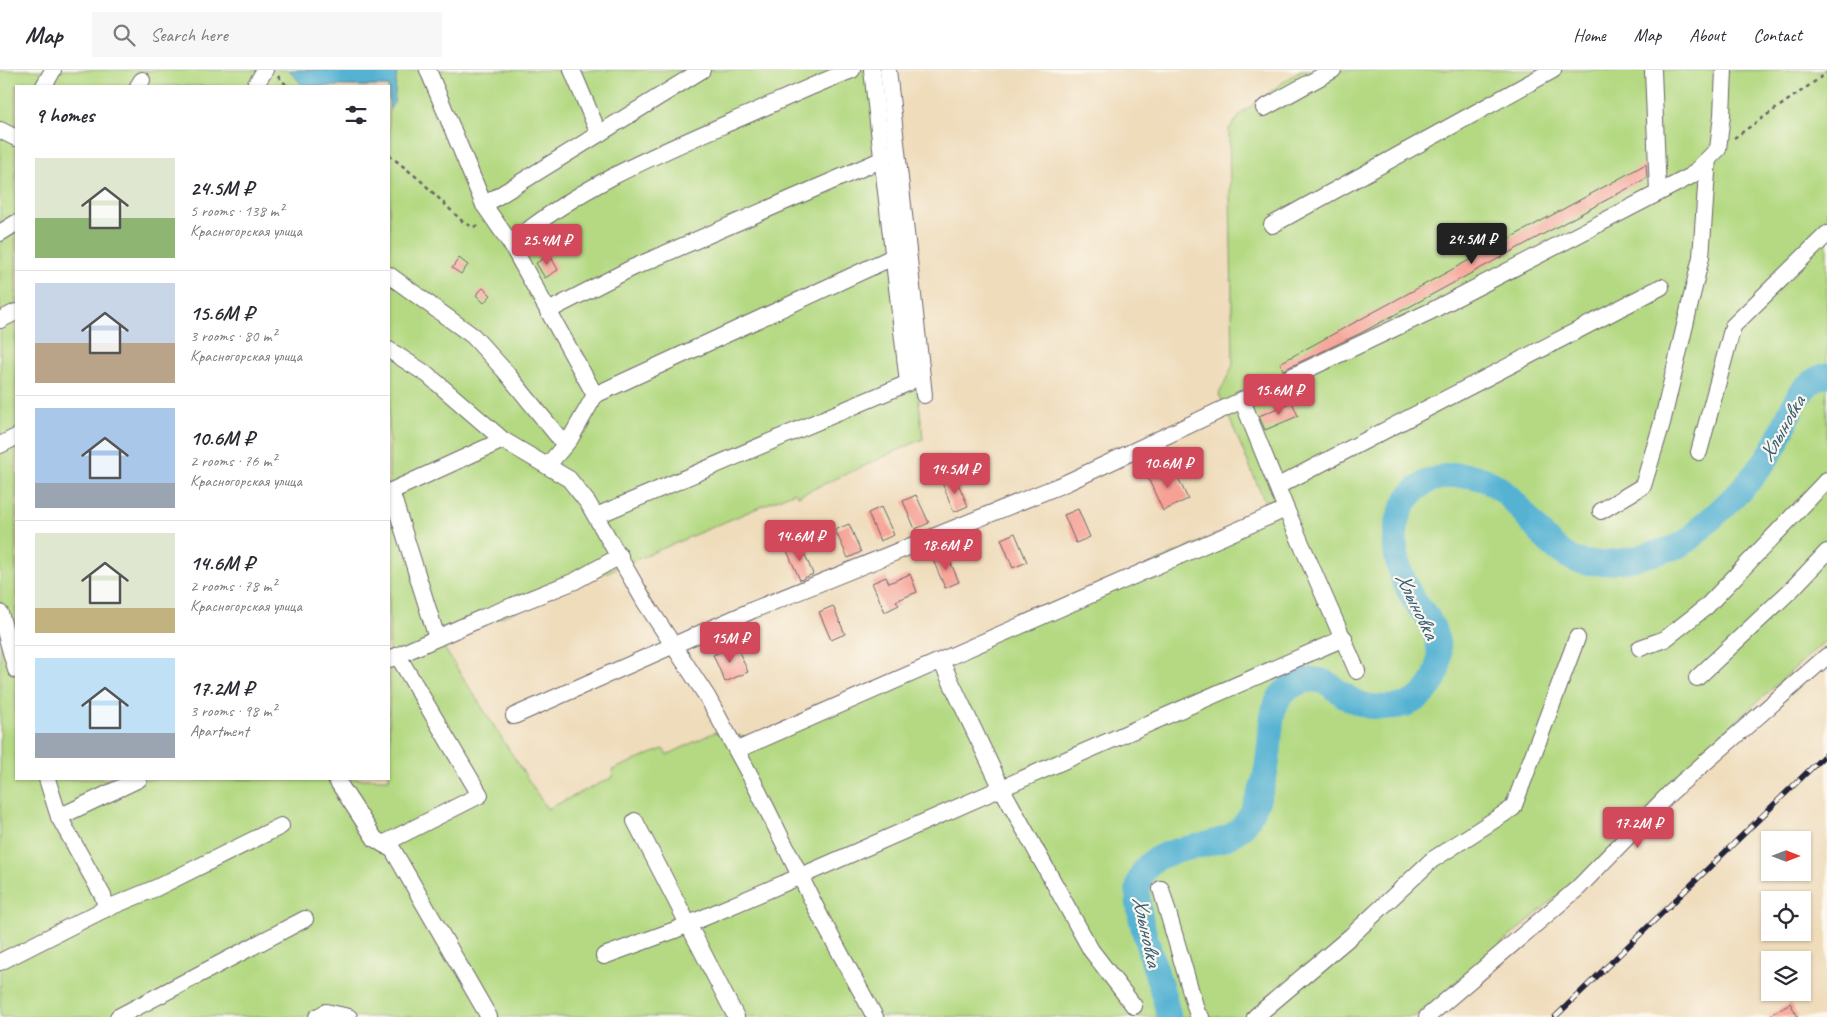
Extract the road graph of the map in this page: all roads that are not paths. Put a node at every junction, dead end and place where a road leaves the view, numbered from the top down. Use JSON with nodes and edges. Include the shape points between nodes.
{"nodes":[{"id":1,"x":53,"y":70,"type":"edge"},
{"id":2,"x":265,"y":70,"type":"edge"},
{"id":3,"x":428,"y":70,"type":"edge"},
{"id":4,"x":572,"y":70,"type":"edge"},
{"id":5,"x":702,"y":70,"type":"edge"},
{"id":6,"x":852,"y":70,"type":"edge"},
{"id":7,"x":872,"y":70,"type":"edge"},
{"id":8,"x":888,"y":70,"type":"edge"},
{"id":9,"x":1333,"y":70,"type":"edge"},
{"id":10,"x":1553,"y":70,"type":"edge"},
{"id":11,"x":1653,"y":70,"type":"edge"},
{"id":12,"x":1724,"y":70,"type":"edge"},
{"id":13,"x":45,"y":85,"type":"edge"},
{"id":14,"x":256,"y":85,"type":"edge"},
{"id":15,"x":1264,"y":108,"type":"dead end"},
{"id":16,"x":599,"y":134,"type":"junction"},
{"id":17,"x":1713,"y":154,"type":"junction"},
{"id":18,"x":883,"y":159,"type":"junction"},
{"id":19,"x":1658,"y":193,"type":"junction"},
{"id":20,"x":484,"y":205,"type":"junction"},
{"id":21,"x":15,"y":224,"type":"edge"},
{"id":22,"x":1272,"y":225,"type":"dead end"},
{"id":23,"x":0,"y":233,"type":"edge"},
{"id":24,"x":1827,"y":234,"type":"edge"},
{"id":25,"x":511,"y":244,"type":"junction"},
{"id":26,"x":893,"y":256,"type":"junction"},
{"id":27,"x":390,"y":276,"type":"edge"},
{"id":28,"x":1661,"y":287,"type":"dead end"},
{"id":29,"x":548,"y":311,"type":"junction"},
{"id":30,"x":15,"y":312,"type":"edge"},
{"id":31,"x":0,"y":320,"type":"edge"},
{"id":32,"x":393,"y":358,"type":"edge"},
{"id":33,"x":595,"y":395,"type":"junction"},
{"id":34,"x":924,"y":395,"type":"dead end"},
{"id":35,"x":1242,"y":400,"type":"junction"},
{"id":36,"x":15,"y":437,"type":"edge"},
{"id":37,"x":502,"y":440,"type":"junction"},
{"id":38,"x":0,"y":445,"type":"edge"},
{"id":39,"x":564,"y":445,"type":"junction"},
{"id":40,"x":1699,"y":452,"type":"dead end"},
{"id":41,"x":548,"y":465,"type":"junction"},
{"id":42,"x":1827,"y":480,"type":"edge"},
{"id":43,"x":1278,"y":486,"type":"junction"},
{"id":44,"x":390,"y":491,"type":"edge"},
{"id":45,"x":1286,"y":509,"type":"junction"},
{"id":46,"x":1601,"y":511,"type":"dead end"},
{"id":47,"x":596,"y":516,"type":"junction"},
{"id":48,"x":1827,"y":552,"type":"edge"},
{"id":49,"x":620,"y":556,"type":"junction"},
{"id":50,"x":0,"y":613,"type":"edge"},
{"id":51,"x":437,"y":638,"type":"junction"},
{"id":52,"x":1344,"y":638,"type":"junction"},
{"id":53,"x":1577,"y":638,"type":"dead end"},
{"id":54,"x":674,"y":646,"type":"junction"},
{"id":55,"x":1640,"y":648,"type":"dead end"},
{"id":56,"x":1827,"y":656,"type":"edge"},
{"id":57,"x":393,"y":658,"type":"edge"},
{"id":58,"x":941,"y":661,"type":"junction"},
{"id":59,"x":15,"y":666,"type":"edge"},
{"id":60,"x":1356,"y":671,"type":"dead end"},
{"id":61,"x":1697,"y":678,"type":"dead end"},
{"id":62,"x":514,"y":716,"type":"dead end"},
{"id":63,"x":737,"y":750,"type":"junction"},
{"id":64,"x":47,"y":780,"type":"edge"},
{"id":65,"x":137,"y":780,"type":"edge"},
{"id":66,"x":337,"y":780,"type":"edge"},
{"id":67,"x":1002,"y":788,"type":"junction"},
{"id":68,"x":59,"y":817,"type":"junction"},
{"id":69,"x":635,"y":821,"type":"dead end"},
{"id":70,"x":281,"y":826,"type":"dead end"},
{"id":71,"x":383,"y":844,"type":"junction"},
{"id":72,"x":801,"y":876,"type":"junction"},
{"id":73,"x":1161,"y":890,"type":"dead end"},
{"id":74,"x":103,"y":910,"type":"junction"},
{"id":75,"x":305,"y":919,"type":"dead end"},
{"id":76,"x":688,"y":923,"type":"junction"},
{"id":77,"x":604,"y":956,"type":"dead end"},
{"id":78,"x":0,"y":962,"type":"edge"},
{"id":79,"x":1134,"y":1006,"type":"dead end"},
{"id":80,"x":118,"y":1017,"type":"edge"},
{"id":81,"x":317,"y":1017,"type":"edge"},
{"id":82,"x":350,"y":1017,"type":"edge"},
{"id":83,"x":489,"y":1017,"type":"edge"},
{"id":84,"x":736,"y":1017,"type":"edge"},
{"id":85,"x":875,"y":1017,"type":"edge"},
{"id":86,"x":1201,"y":1017,"type":"edge"},
{"id":87,"x":1255,"y":1017,"type":"edge"},
{"id":88,"x":1427,"y":1017,"type":"edge"}],
"edges":[{"from":1,"to":13,"type":"street"},
{"from":2,"to":14,"type":"street"},
{"from":3,"to":20,"type":"street"},
{"from":4,"to":16,"type":"street"},
{"from":5,"to":16,"type":"street"},
{"from":6,"to":25,"type":"street","via":[[605,180],[541,218]]},
{"from":7,"to":18,"type":"street"},
{"from":8,"to":34,"type":"street"},
{"from":9,"to":15,"type":"street"},
{"from":10,"to":22,"type":"street"},
{"from":11,"to":19,"type":"street"},
{"from":12,"to":17,"type":"street","via":[[1722,115]]},
{"from":16,"to":20,"type":"street"},
{"from":17,"to":19,"type":"street","via":[[1690,176]]},
{"from":17,"to":46,"type":"street","via":[[1701,257],[1662,423],[1643,486]]},
{"from":18,"to":26,"type":"street"},
{"from":18,"to":29,"type":"street","via":[[632,268]]},
{"from":19,"to":35,"type":"street","via":[[1431,311]]},
{"from":20,"to":25,"type":"street"},
{"from":21,"to":23,"type":"street"},
{"from":24,"to":40,"type":"street","via":[[1733,326]]},
{"from":25,"to":29,"type":"street"},
{"from":26,"to":33,"type":"street"},
{"from":26,"to":47,"type":"street","via":[[908,383]]},
{"from":27,"to":39,"type":"street","via":[[473,336]]},
{"from":28,"to":43,"type":"street"},
{"from":29,"to":33,"type":"street"},
{"from":30,"to":31,"type":"street"},
{"from":32,"to":37,"type":"street","via":[[428,376]]},
{"from":33,"to":39,"type":"street"},
{"from":35,"to":43,"type":"street"},
{"from":35,"to":54,"type":"street","via":[[1066,483],[753,610]]},
{"from":36,"to":38,"type":"street"},
{"from":37,"to":41,"type":"street"},
{"from":37,"to":44,"type":"street"},
{"from":39,"to":41,"type":"street"},
{"from":41,"to":47,"type":"street","via":[[569,479]]},
{"from":42,"to":55,"type":"street","via":[[1706,606],[1666,639]]},
{"from":43,"to":45,"type":"street"},
{"from":44,"to":51,"type":"street"},
{"from":45,"to":52,"type":"street"},
{"from":45,"to":58,"type":"street"},
{"from":47,"to":49,"type":"street"},
{"from":48,"to":61,"type":"street"},
{"from":49,"to":51,"type":"street","via":[[575,581]]},
{"from":49,"to":54,"type":"street"},
{"from":50,"to":59,"type":"street"},
{"from":51,"to":57,"type":"street"},
{"from":52,"to":60,"type":"street"},
{"from":52,"to":67,"type":"street"},
{"from":53,"to":87,"type":"street","via":[[1513,808],[1432,860],[1351,936]]},
{"from":54,"to":62,"type":"street"},
{"from":54,"to":63,"type":"street"},
{"from":56,"to":88,"type":"street","via":[[1670,793],[1578,888]]},
{"from":57,"to":71,"type":"street","via":[[480,795]]},
{"from":58,"to":63,"type":"street"},
{"from":58,"to":67,"type":"street"},
{"from":63,"to":72,"type":"street"},
{"from":64,"to":68,"type":"street"},
{"from":65,"to":68,"type":"street"},
{"from":66,"to":71,"type":"street","via":[[375,839]]},
{"from":67,"to":72,"type":"street"},
{"from":67,"to":79,"type":"street","via":[[1091,950]]},
{"from":68,"to":74,"type":"street","via":[[103,896]]},
{"from":69,"to":76,"type":"street"},
{"from":70,"to":74,"type":"street","via":[[156,888]]},
{"from":71,"to":83,"type":"street","via":[[393,850]]},
{"from":72,"to":76,"type":"street"},
{"from":72,"to":85,"type":"street"},
{"from":73,"to":86,"type":"street","via":[[1198,1016]]},
{"from":74,"to":78,"type":"street"},
{"from":75,"to":80,"type":"street"},
{"from":76,"to":77,"type":"street"},
{"from":76,"to":84,"type":"street"},
{"from":81,"to":82,"type":"street","via":[[326,1012]]}]}
